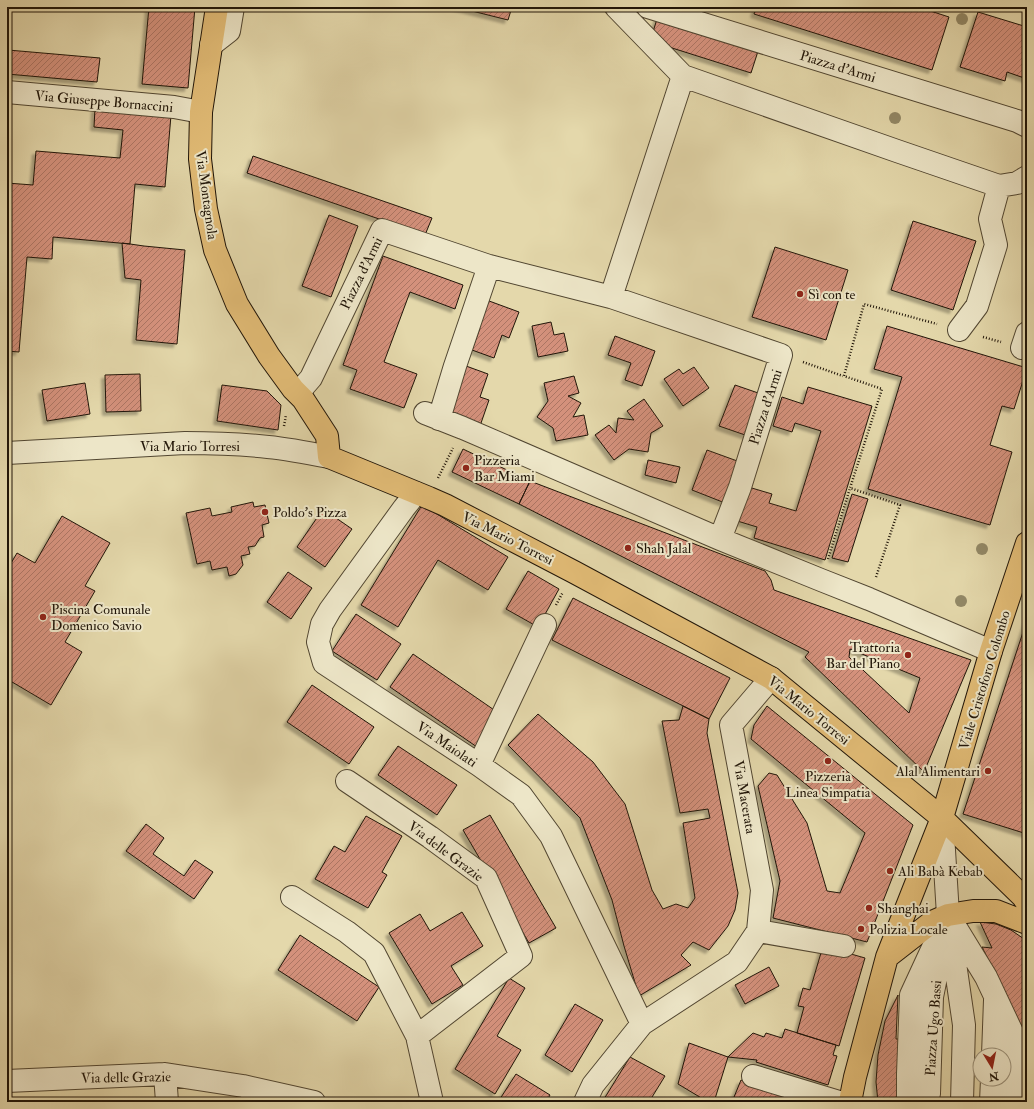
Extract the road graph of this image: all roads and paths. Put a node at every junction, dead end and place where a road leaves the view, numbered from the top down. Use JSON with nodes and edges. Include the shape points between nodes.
{"nodes":[{"id":1,"x":217,"y":7,"type":"edge"},
{"id":2,"x":234,"y":7,"type":"edge"},
{"id":3,"x":616,"y":7,"type":"edge"},
{"id":4,"x":648,"y":7,"type":"edge"},
{"id":5,"x":211,"y":45,"type":"junction"},
{"id":6,"x":683,"y":76,"type":"junction"},
{"id":7,"x":7,"y":92,"type":"edge"},
{"id":8,"x":201,"y":112,"type":"junction"},
{"id":9,"x":1027,"y":126,"type":"edge"},
{"id":10,"x":1027,"y":177,"type":"edge"},
{"id":11,"x":999,"y":186,"type":"junction"},
{"id":12,"x":489,"y":266,"type":"junction"},
{"id":13,"x":612,"y":297,"type":"junction"},
{"id":14,"x":959,"y":330,"type":"junction"},
{"id":15,"x":1025,"y":341,"type":"edge"},
{"id":16,"x":782,"y":355,"type":"junction"},
{"id":17,"x":844,"y":376,"type":"junction"},
{"id":18,"x":292,"y":402,"type":"junction"},
{"id":19,"x":463,"y":428,"type":"junction"},
{"id":20,"x":284,"y":433,"type":"dead end"},
{"id":21,"x":7,"y":453,"type":"edge"},
{"id":22,"x":329,"y":457,"type":"junction"},
{"id":23,"x":850,"y":488,"type":"junction"},
{"id":24,"x":423,"y":495,"type":"junction"},
{"id":25,"x":720,"y":539,"type":"junction"},
{"id":26,"x":1027,"y":543,"type":"edge"},
{"id":27,"x":574,"y":572,"type":"junction"},
{"id":28,"x":821,"y":580,"type":"junction"},
{"id":29,"x":869,"y":599,"type":"junction"},
{"id":30,"x":545,"y":626,"type":"joint"},
{"id":31,"x":991,"y":651,"type":"junction"},
{"id":32,"x":771,"y":678,"type":"junction"},
{"id":33,"x":479,"y":765,"type":"junction"},
{"id":34,"x":347,"y":781,"type":"dead end"},
{"id":35,"x":942,"y":818,"type":"junction"},
{"id":36,"x":292,"y":897,"type":"dead end"},
{"id":37,"x":1027,"y":903,"type":"edge"},
{"id":38,"x":948,"y":915,"type":"junction"},
{"id":39,"x":1027,"y":923,"type":"edge"},
{"id":40,"x":758,"y":930,"type":"junction"},
{"id":41,"x":844,"y":946,"type":"dead end"},
{"id":42,"x":942,"y":953,"type":"junction"},
{"id":43,"x":886,"y":957,"type":"junction"},
{"id":44,"x":986,"y":977,"type":"junction"},
{"id":45,"x":995,"y":996,"type":"junction"},
{"id":46,"x":642,"y":1024,"type":"junction"},
{"id":47,"x":417,"y":1036,"type":"junction"},
{"id":48,"x":1014,"y":1037,"type":"junction"},
{"id":49,"x":993,"y":1047,"type":"edge"},
{"id":50,"x":1027,"y":1064,"type":"edge"},
{"id":51,"x":165,"y":1074,"type":"junction"},
{"id":52,"x":754,"y":1076,"type":"dead end"},
{"id":53,"x":855,"y":1077,"type":"junction"},
{"id":54,"x":7,"y":1080,"type":"edge"},
{"id":55,"x":992,"y":1087,"type":"edge"},
{"id":56,"x":167,"y":1102,"type":"edge"},
{"id":57,"x":314,"y":1102,"type":"edge"},
{"id":58,"x":432,"y":1102,"type":"edge"},
{"id":59,"x":585,"y":1102,"type":"edge"},
{"id":60,"x":839,"y":1102,"type":"edge"},
{"id":61,"x":850,"y":1102,"type":"edge"},
{"id":62,"x":862,"y":1102,"type":"edge"},
{"id":63,"x":908,"y":1102,"type":"edge"},
{"id":64,"x":923,"y":1102,"type":"edge"},
{"id":65,"x":962,"y":1102,"type":"edge"},
{"id":66,"x":992,"y":1102,"type":"edge"},
{"id":67,"x":1012,"y":1102,"type":"edge"}],
"edges":[{"from":1,"to":5,"type":"main road","name":"Via Montagnola"},
{"from":2,"to":5,"type":"street","via":[[229,31]]},
{"from":3,"to":6,"type":"street"},
{"from":4,"to":9,"type":"street","name":"Piazza d'Armi"},
{"from":5,"to":8,"type":"main road","name":"Via Montagnola"},
{"from":6,"to":11,"type":"street"},
{"from":6,"to":13,"type":"street"},
{"from":7,"to":8,"type":"street","name":"Via Giuseppe Bornaccini","via":[[174,107]]},
{"from":8,"to":18,"type":"main road","name":"Via Montagnola","via":[[200,159],[206,209],[215,250],[237,304],[293,389]]},
{"from":10,"to":11,"type":"street","via":[[1017,183]]},
{"from":11,"to":14,"type":"street","via":[[990,219],[996,245],[977,306]]},
{"from":12,"to":13,"type":"street","name":"Piazza d'Armi"},
{"from":12,"to":18,"type":"street","name":"Piazza d'Armi","via":[[382,230],[311,378]]},
{"from":12,"to":19,"type":"street","via":[[455,366],[432,416]]},
{"from":13,"to":16,"type":"street","name":"Piazza d'Armi"},
{"from":14,"to":15,"type":"path"},
{"from":14,"to":17,"type":"path","via":[[864,304]]},
{"from":16,"to":17,"type":"path"},
{"from":16,"to":25,"type":"street","name":"Piazza d'Armi","via":[[740,487]]},
{"from":17,"to":23,"type":"path","via":[[882,389]]},
{"from":18,"to":20,"type":"path"},
{"from":18,"to":22,"type":"main road","name":"Via Montagnola","via":[[303,399],[327,436]]},
{"from":19,"to":24,"type":"path"},
{"from":19,"to":25,"type":"street"},
{"from":21,"to":22,"type":"street","name":"Via Mario Torresi","via":[[209,443],[295,450]]},
{"from":22,"to":24,"type":"main road","name":"Via Mario Torresi"},
{"from":23,"to":28,"type":"path"},
{"from":23,"to":29,"type":"path","via":[[900,505]]},
{"from":24,"to":27,"type":"main road","name":"Via Mario Torresi"},
{"from":24,"to":33,"type":"street","name":"Via Maiolati","via":[[396,518],[330,610],[322,624],[318,642],[324,663]]},
{"from":25,"to":28,"type":"street"},
{"from":26,"to":31,"type":"main road","name":"Viale Cristoforo Colombo"},
{"from":27,"to":30,"type":"path"},
{"from":27,"to":32,"type":"main road","name":"Via Mario Torresi"},
{"from":28,"to":29,"type":"street"},
{"from":29,"to":31,"type":"street"},
{"from":30,"to":33,"type":"street"},
{"from":31,"to":35,"type":"main road","name":"Viale Cristoforo Colombo"},
{"from":32,"to":35,"type":"main road","name":"Via Mario Torresi"},
{"from":32,"to":40,"type":"street","name":"Via Macerata","via":[[732,725],[762,890]]},
{"from":33,"to":46,"type":"street","name":"Via Maiolati","via":[[521,795],[551,836]]},
{"from":34,"to":47,"type":"street","name":"Via delle Grazie","via":[[486,878],[521,956]]},
{"from":35,"to":37,"type":"main road"},
{"from":35,"to":38,"type":"street","name":"Piazza Ugo Bassi"},
{"from":35,"to":43,"type":"main road"},
{"from":36,"to":47,"type":"street","via":[[347,932],[374,953]]},
{"from":38,"to":39,"type":"main road","via":[[996,911]]},
{"from":38,"to":42,"type":"street","name":"Piazza Ugo Bassi"},
{"from":38,"to":43,"type":"main road","via":[[932,922]]},
{"from":38,"to":44,"type":"street","name":"Piazza Ugo Bassi"},
{"from":40,"to":41,"type":"street"},
{"from":40,"to":46,"type":"street","name":"Via Macerata","via":[[737,962]]},
{"from":42,"to":43,"type":"street","via":[[922,952]]},
{"from":42,"to":44,"type":"street"},
{"from":42,"to":63,"type":"street","name":"Piazza Ugo Bassi","via":[[911,995]]},
{"from":42,"to":64,"type":"street","name":"Piazza Ugo Bassi","via":[[932,997],[929,1094]]},
{"from":42,"to":65,"type":"street","name":"Piazza Ugo Bassi","via":[[964,1025]]},
{"from":43,"to":53,"type":"main road"},
{"from":44,"to":45,"type":"street","name":"Piazza Ugo Bassi"},
{"from":45,"to":48,"type":"street","name":"Piazza Ugo Bassi"},
{"from":45,"to":49,"type":"street","name":"Piazza Ugo Bassi"},
{"from":46,"to":59,"type":"street","name":"Via Macerata","via":[[593,1085]]},
{"from":47,"to":58,"type":"street"},
{"from":48,"to":50,"type":"street","name":"Piazza Ugo Bassi"},
{"from":48,"to":67,"type":"street","name":"Piazza Ugo Bassi"},
{"from":51,"to":54,"type":"street","name":"Via delle Grazie"},
{"from":51,"to":56,"type":"street"},
{"from":51,"to":57,"type":"street","name":"Via delle Grazie","via":[[243,1086]]},
{"from":52,"to":60,"type":"street"},
{"from":53,"to":61,"type":"main road"},
{"from":53,"to":62,"type":"street"},
{"from":55,"to":66,"type":"street"}]}
